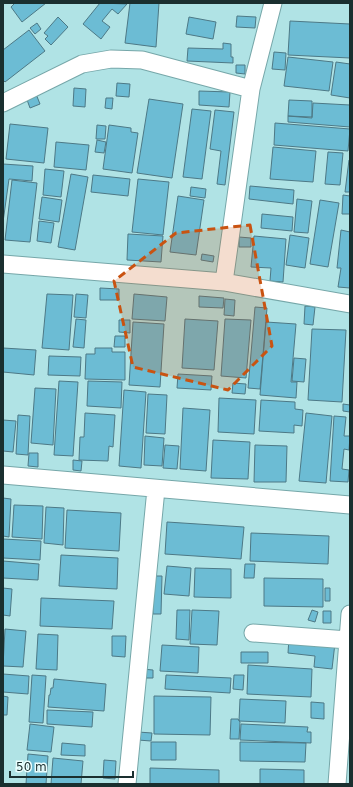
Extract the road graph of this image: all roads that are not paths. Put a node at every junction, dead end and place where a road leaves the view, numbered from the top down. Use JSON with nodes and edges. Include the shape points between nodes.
{"nodes":[{"id":1,"x":273,"y":3,"type":"edge"},
{"id":2,"x":251,"y":89,"type":"junction"},
{"id":3,"x":3,"y":103,"type":"edge"},
{"id":4,"x":3,"y":264,"type":"edge"},
{"id":5,"x":224,"y":282,"type":"junction"},
{"id":6,"x":350,"y":304,"type":"edge"},
{"id":7,"x":3,"y":476,"type":"edge"},
{"id":8,"x":156,"y":489,"type":"junction"},
{"id":9,"x":350,"y":505,"type":"edge"},
{"id":10,"x":350,"y":614,"type":"edge"},
{"id":11,"x":253,"y":633,"type":"dead end"},
{"id":12,"x":348,"y":640,"type":"junction"},
{"id":13,"x":347,"y":704,"type":"edge"},
{"id":14,"x":127,"y":784,"type":"edge"},
{"id":15,"x":337,"y":784,"type":"edge"}],
"edges":[{"from":1,"to":2,"type":"street"},
{"from":2,"to":3,"type":"street","via":[[142,60],[111,60],[82,64]]},
{"from":2,"to":5,"type":"street"},
{"from":4,"to":5,"type":"street"},
{"from":5,"to":6,"type":"street"},
{"from":7,"to":8,"type":"street"},
{"from":8,"to":9,"type":"street"},
{"from":8,"to":14,"type":"street"},
{"from":10,"to":12,"type":"street"},
{"from":11,"to":12,"type":"street"},
{"from":12,"to":13,"type":"street"},
{"from":13,"to":15,"type":"street"}]}
